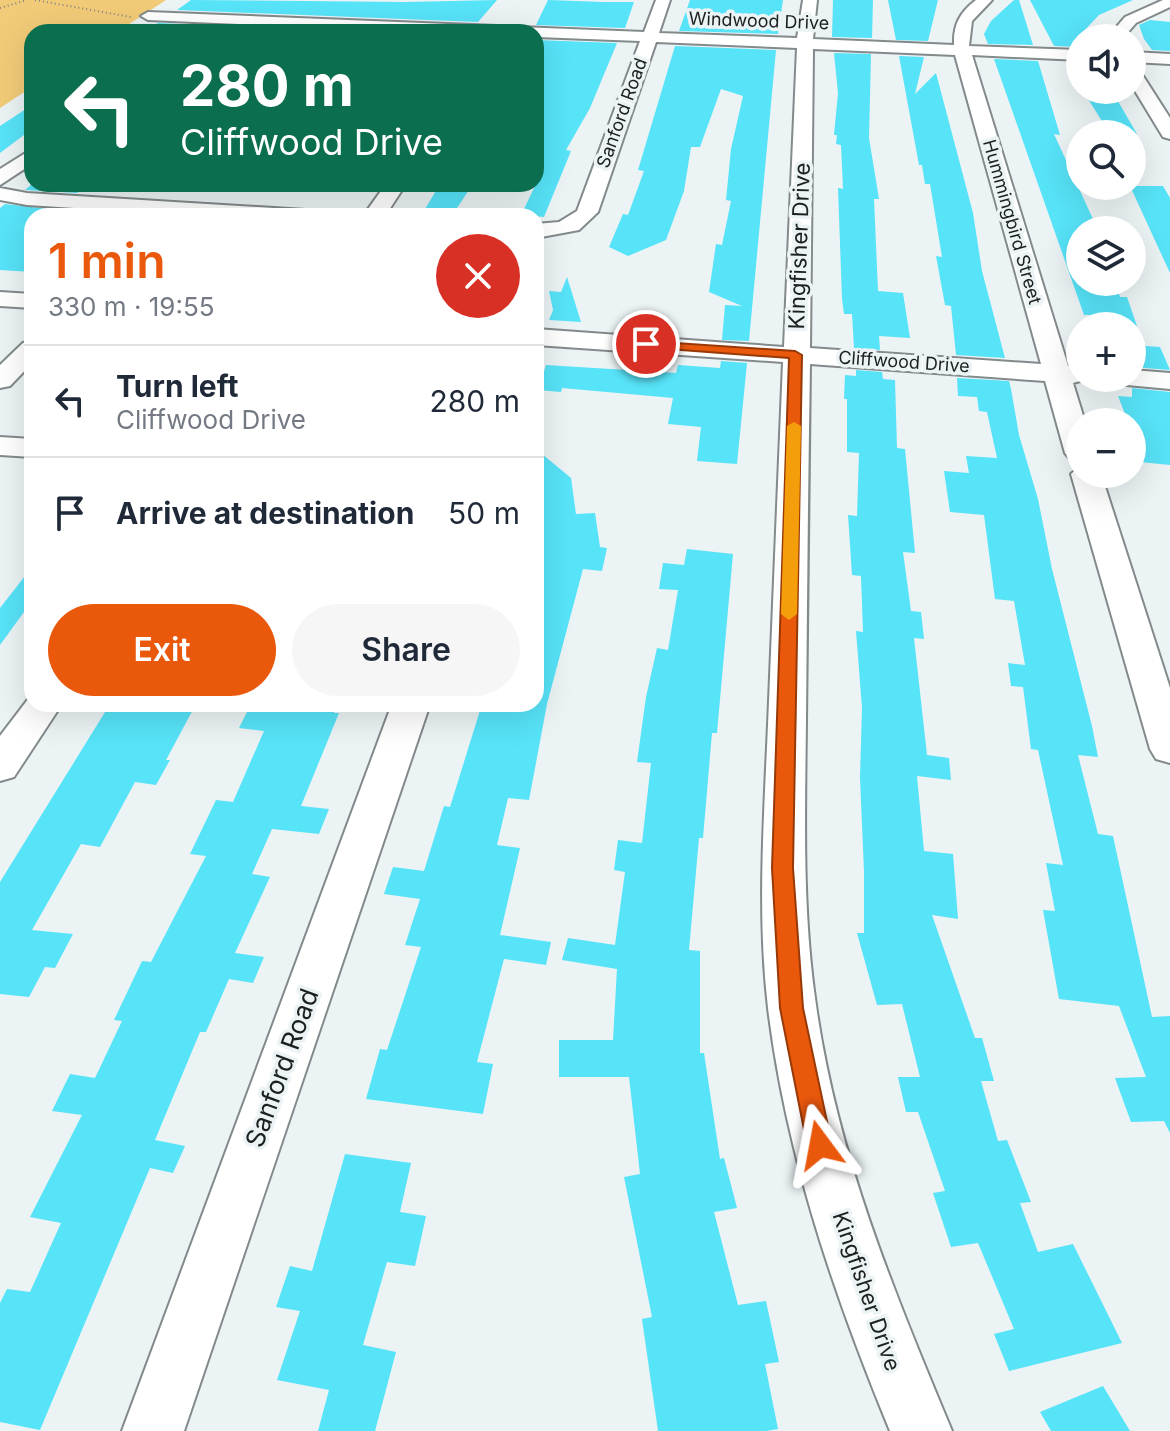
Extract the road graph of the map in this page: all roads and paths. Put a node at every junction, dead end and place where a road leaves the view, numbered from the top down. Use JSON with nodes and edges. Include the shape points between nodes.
{"nodes":[{"id":1,"x":27,"y":0,"type":"edge"},
{"id":2,"x":35,"y":0,"type":"edge"},
{"id":3,"x":240,"y":0,"type":"edge"},
{"id":4,"x":663,"y":0,"type":"edge"},
{"id":5,"x":810,"y":0,"type":"edge"},
{"id":6,"x":985,"y":0,"type":"edge"},
{"id":7,"x":1170,"y":2,"type":"edge"},
{"id":8,"x":0,"y":8,"type":"edge"},
{"id":9,"x":371,"y":8,"type":"dead end"},
{"id":10,"x":514,"y":10,"type":"dead end"},
{"id":11,"x":1162,"y":11,"type":"edge"},
{"id":12,"x":148,"y":16,"type":"joint"},
{"id":13,"x":216,"y":18,"type":"junction"},
{"id":14,"x":208,"y":24,"type":"edge"},
{"id":15,"x":297,"y":24,"type":"edge"},
{"id":16,"x":355,"y":24,"type":"edge"},
{"id":17,"x":505,"y":24,"type":"edge"},
{"id":18,"x":1126,"y":24,"type":"edge"},
{"id":19,"x":544,"y":33,"type":"edge"},
{"id":20,"x":650,"y":37,"type":"junction"},
{"id":21,"x":805,"y":43,"type":"junction"},
{"id":22,"x":962,"y":50,"type":"junction"},
{"id":23,"x":1066,"y":54,"type":"edge"},
{"id":24,"x":1146,"y":58,"type":"edge"},
{"id":25,"x":1170,"y":59,"type":"edge"},
{"id":26,"x":1146,"y":94,"type":"edge"},
{"id":27,"x":1170,"y":133,"type":"edge"},
{"id":28,"x":24,"y":162,"type":"edge"},
{"id":29,"x":1,"y":183,"type":"edge"},
{"id":30,"x":185,"y":192,"type":"edge"},
{"id":31,"x":169,"y":208,"type":"joint"},
{"id":32,"x":544,"y":230,"type":"edge"},
{"id":33,"x":0,"y":299,"type":"edge"},
{"id":34,"x":24,"y":300,"type":"edge"},
{"id":35,"x":544,"y":338,"type":"edge"},
{"id":36,"x":795,"y":355,"type":"junction"},
{"id":37,"x":24,"y":356,"type":"edge"},
{"id":38,"x":1066,"y":368,"type":"edge"},
{"id":39,"x":1066,"y":374,"type":"edge"},
{"id":40,"x":1146,"y":379,"type":"edge"},
{"id":41,"x":0,"y":380,"type":"edge"},
{"id":42,"x":1170,"y":381,"type":"edge"},
{"id":43,"x":0,"y":446,"type":"edge"},
{"id":44,"x":24,"y":448,"type":"edge"},
{"id":45,"x":1090,"y":488,"type":"edge"},
{"id":46,"x":37,"y":712,"type":"edge"},
{"id":47,"x":408,"y":712,"type":"edge"},
{"id":48,"x":1170,"y":749,"type":"edge"},
{"id":49,"x":0,"y":766,"type":"edge"},
{"id":50,"x":153,"y":1431,"type":"edge"},
{"id":51,"x":921,"y":1431,"type":"edge"}],
"edges":[{"from":1,"to":8,"type":"path"},
{"from":2,"to":12,"type":"path","via":[[100,14]]},
{"from":3,"to":13,"type":"street"},
{"from":4,"to":20,"type":"street","name":"Sanford Road"},
{"from":5,"to":21,"type":"street","name":"Kingfisher Drive"},
{"from":6,"to":22,"type":"street","name":"Hummingbird Street","via":[[961,27]]},
{"from":7,"to":11,"type":"street"},
{"from":9,"to":16,"type":"street"},
{"from":10,"to":17,"type":"street"},
{"from":11,"to":18,"type":"street"},
{"from":12,"to":13,"type":"street","name":"Windwood Drive"},
{"from":13,"to":14,"type":"street"},
{"from":13,"to":15,"type":"street","name":"Windwood Drive"},
{"from":19,"to":20,"type":"street","name":"Windwood Drive"},
{"from":20,"to":21,"type":"street","name":"Windwood Drive"},
{"from":20,"to":32,"type":"street","name":"Sanford Road","via":[[587,212],[577,223]]},
{"from":21,"to":22,"type":"street","name":"Windwood Drive"},
{"from":21,"to":36,"type":"street","name":"Kingfisher Drive"},
{"from":22,"to":23,"type":"street","name":"Windwood Drive"},
{"from":22,"to":38,"type":"street","name":"Hummingbird Street"},
{"from":24,"to":25,"type":"street"},
{"from":26,"to":27,"type":"street"},
{"from":28,"to":29,"type":"street"},
{"from":29,"to":31,"type":"street","via":[[27,199]]},
{"from":30,"to":31,"type":"street"},
{"from":33,"to":34,"type":"street"},
{"from":35,"to":36,"type":"street","name":"Cliffwood Drive"},
{"from":36,"to":39,"type":"street","name":"Cliffwood Drive"},
{"from":36,"to":51,"type":"street","name":"Kingfisher Drive","via":[[783,868],[792,1008],[820,1145],[851,1253]]},
{"from":37,"to":41,"type":"street"},
{"from":40,"to":42,"type":"street"},
{"from":43,"to":44,"type":"street"},
{"from":45,"to":48,"type":"street"},
{"from":46,"to":49,"type":"street"},
{"from":47,"to":50,"type":"street","name":"Sanford Road"}]}
